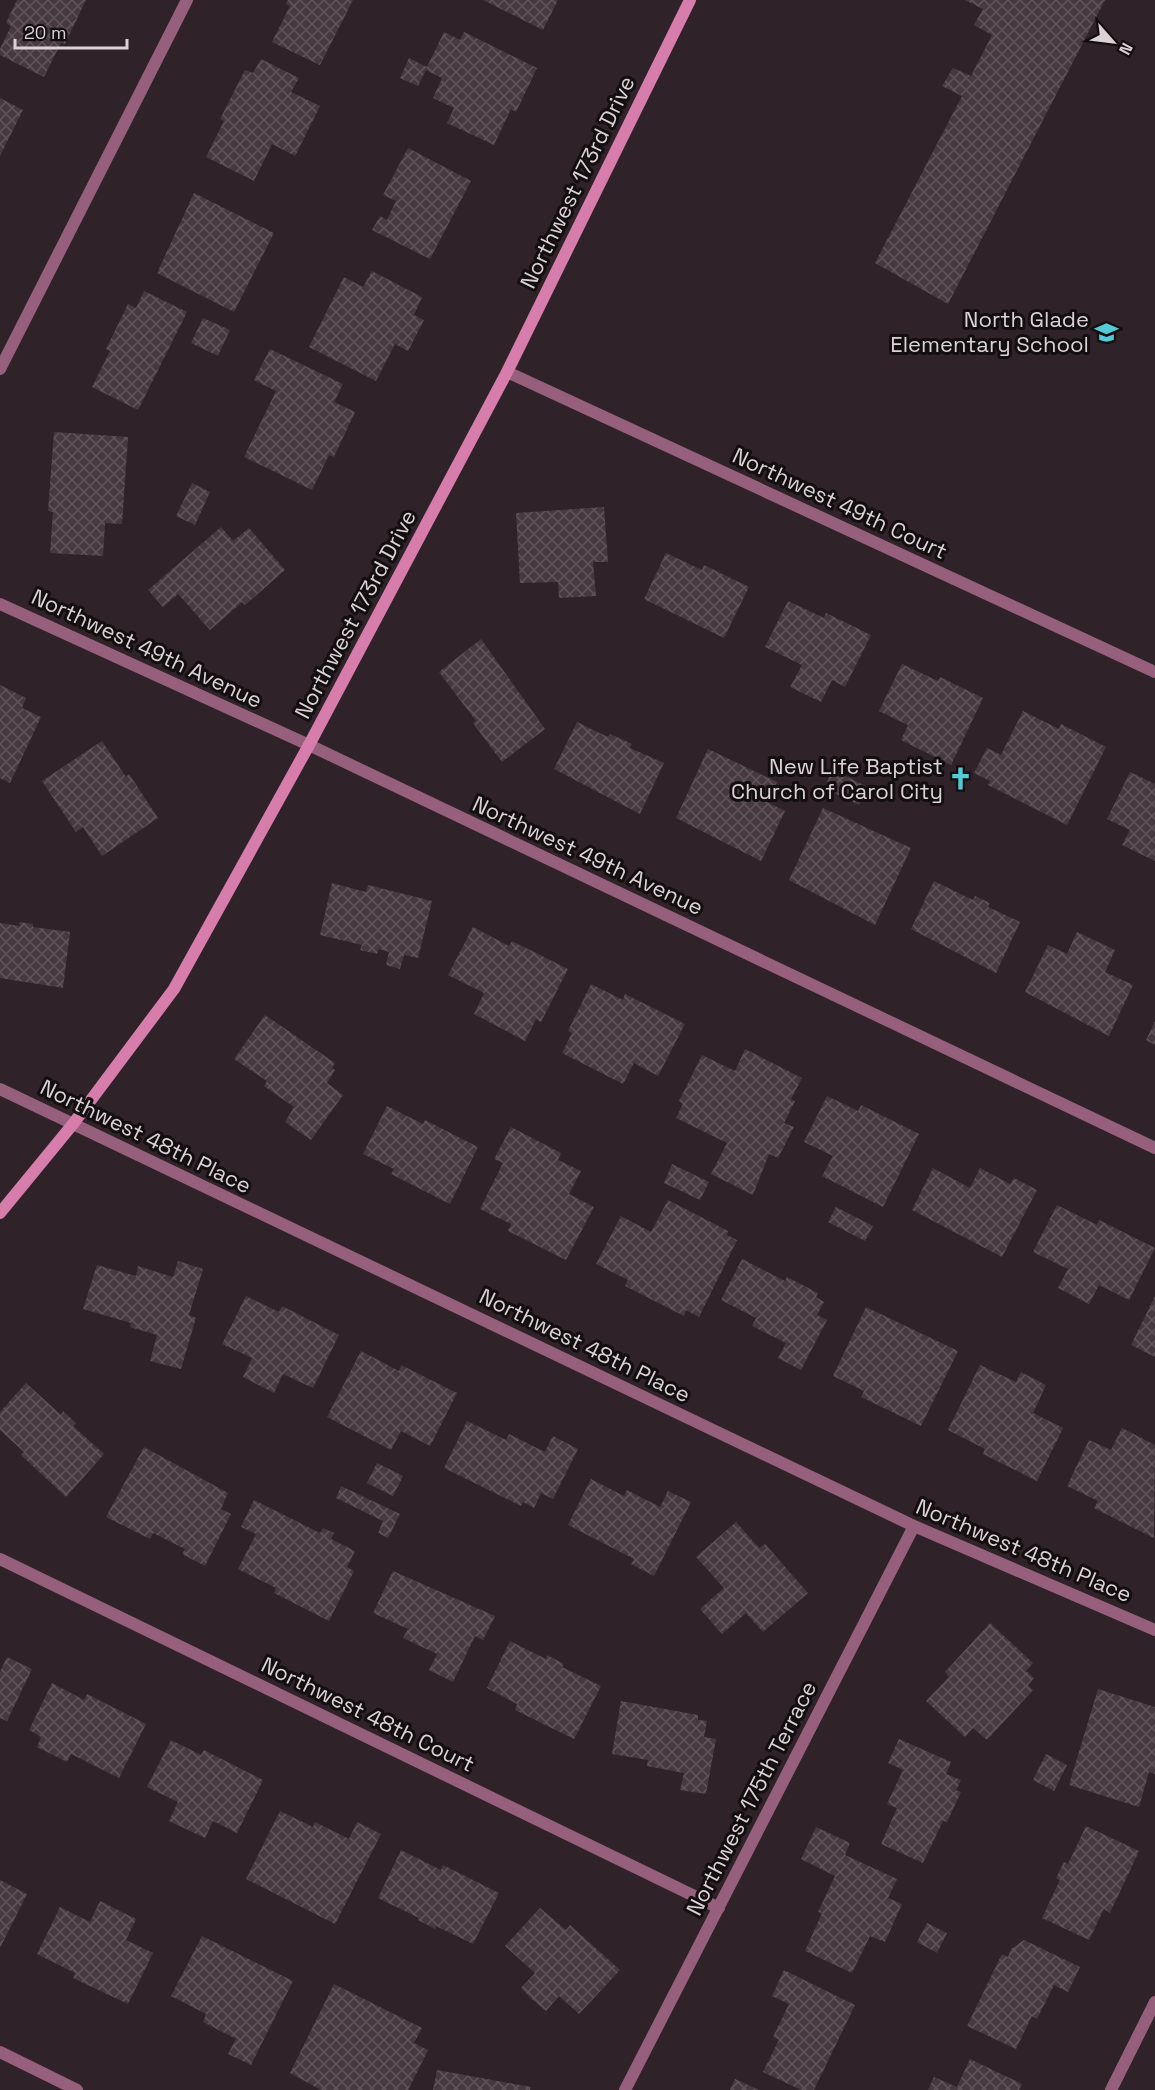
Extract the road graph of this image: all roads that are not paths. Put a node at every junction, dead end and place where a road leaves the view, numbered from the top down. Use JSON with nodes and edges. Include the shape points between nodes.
{"nodes":[{"id":1,"x":187,"y":0,"type":"edge"},
{"id":2,"x":690,"y":0,"type":"edge"},
{"id":3,"x":0,"y":369,"type":"edge"},
{"id":4,"x":507,"y":372,"type":"junction"},
{"id":5,"x":0,"y":604,"type":"edge"},
{"id":6,"x":1155,"y":672,"type":"edge"},
{"id":7,"x":309,"y":745,"type":"junction"},
{"id":8,"x":0,"y":1089,"type":"edge"},
{"id":9,"x":73,"y":1124,"type":"junction"},
{"id":10,"x":1155,"y":1148,"type":"edge"},
{"id":11,"x":0,"y":1213,"type":"edge"},
{"id":12,"x":914,"y":1526,"type":"junction"},
{"id":13,"x":0,"y":1559,"type":"edge"},
{"id":14,"x":1155,"y":1630,"type":"edge"},
{"id":15,"x":719,"y":1908,"type":"junction"},
{"id":16,"x":1155,"y":2002,"type":"edge"},
{"id":17,"x":0,"y":2052,"type":"edge"},
{"id":18,"x":77,"y":2090,"type":"edge"},
{"id":19,"x":625,"y":2090,"type":"edge"},
{"id":20,"x":1111,"y":2090,"type":"edge"}],
"edges":[{"from":1,"to":3,"type":"street"},
{"from":2,"to":4,"type":"street","name":"Northwest 173rd Drive"},
{"from":4,"to":6,"type":"street","name":"Northwest 49th Court"},
{"from":4,"to":7,"type":"street","name":"Northwest 173rd Drive"},
{"from":5,"to":7,"type":"street","name":"Northwest 49th Avenue"},
{"from":7,"to":9,"type":"street","name":"Northwest 173rd Drive","via":[[174,990]]},
{"from":7,"to":10,"type":"street","name":"Northwest 49th Avenue"},
{"from":8,"to":9,"type":"street","name":"Northwest 48th Place"},
{"from":9,"to":11,"type":"street","name":"Northwest 173rd Drive"},
{"from":9,"to":12,"type":"street","name":"Northwest 48th Place"},
{"from":12,"to":14,"type":"street","name":"Northwest 48th Place"},
{"from":12,"to":15,"type":"street","name":"Northwest 175th Terrace"},
{"from":13,"to":15,"type":"street","name":"Northwest 48th Court"},
{"from":15,"to":19,"type":"street","name":"Northwest 175th Terrace"},
{"from":16,"to":20,"type":"street"},
{"from":17,"to":18,"type":"street"}]}
